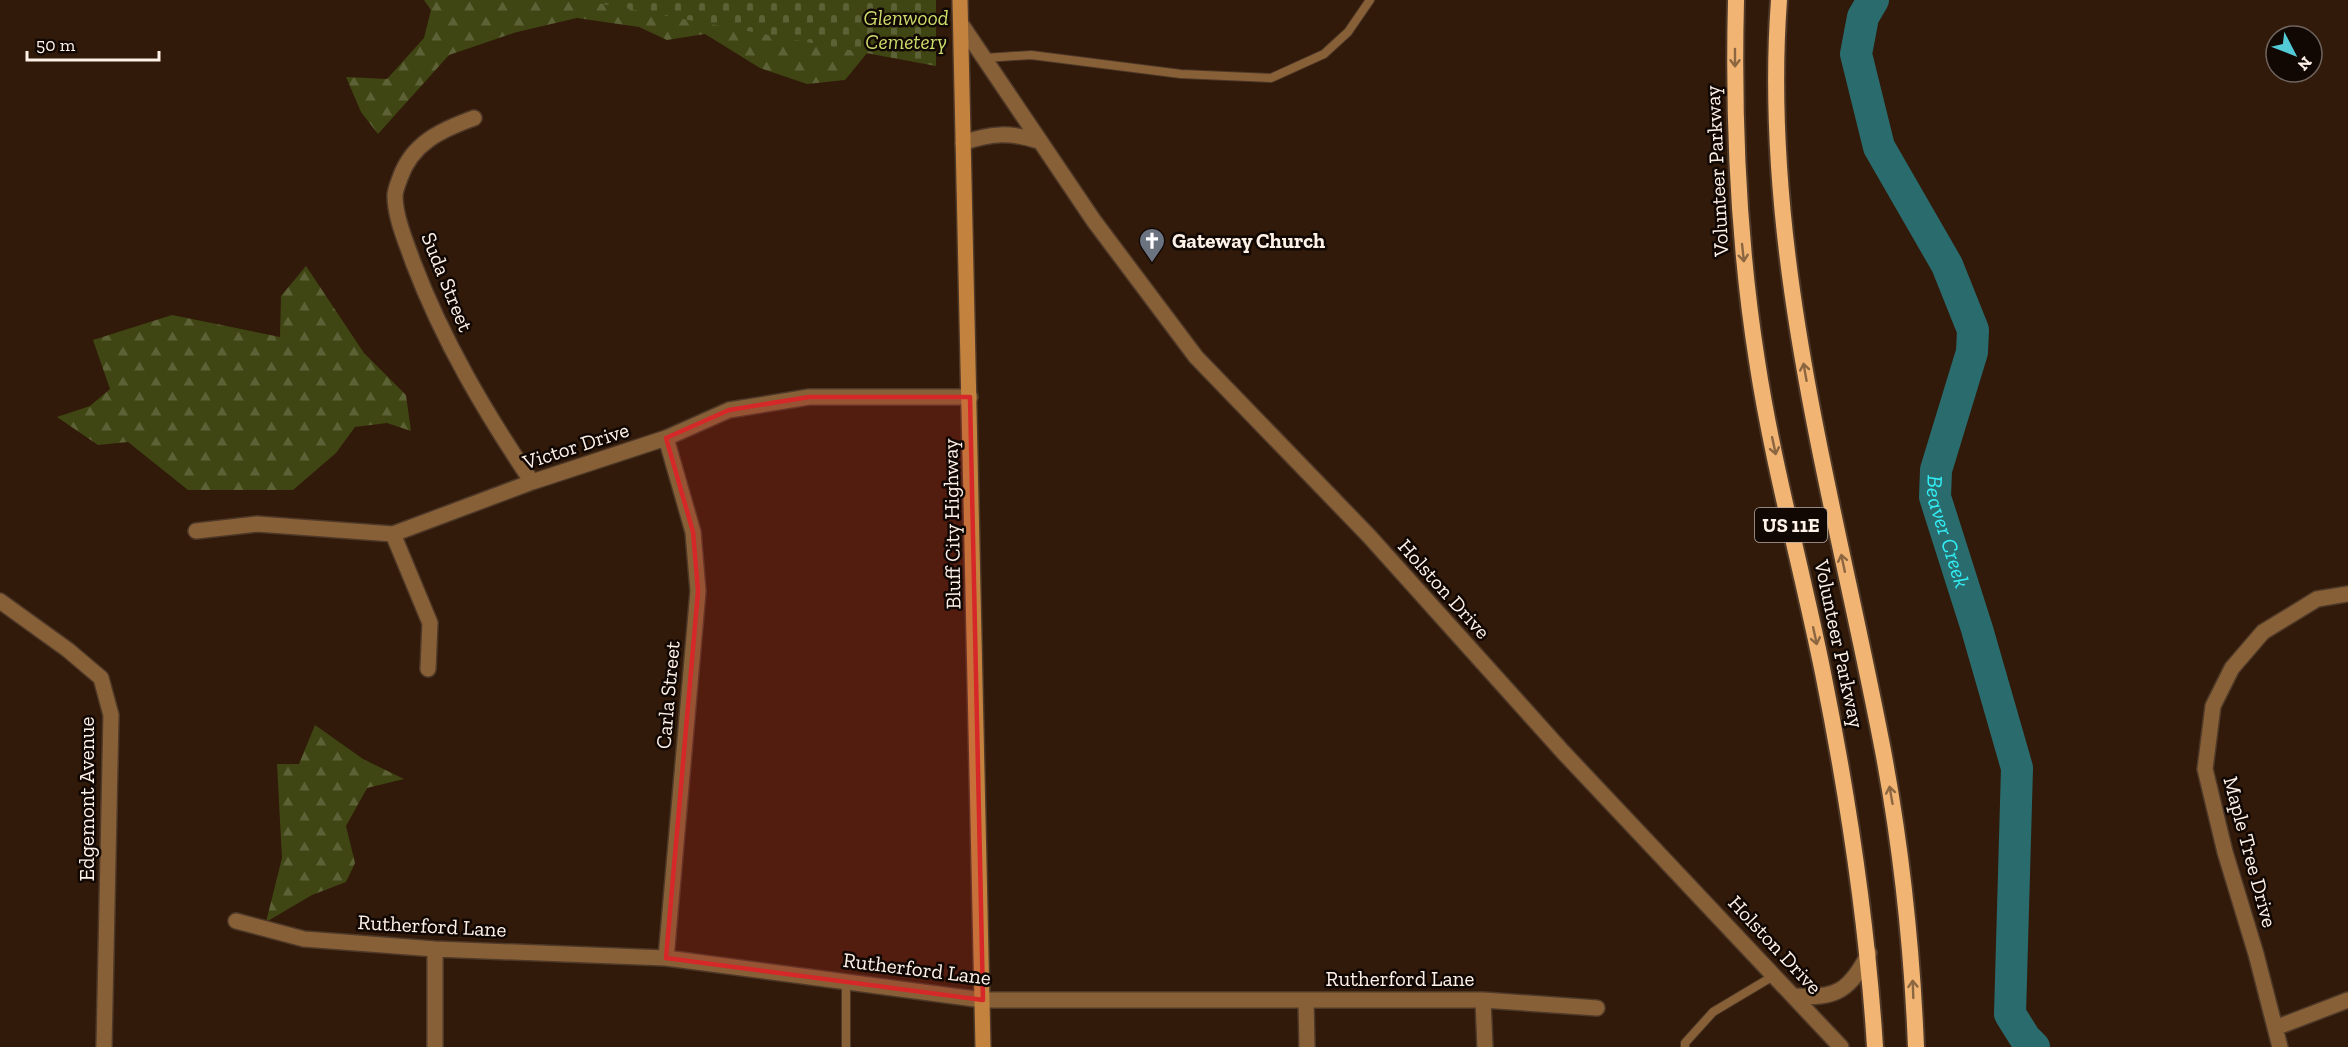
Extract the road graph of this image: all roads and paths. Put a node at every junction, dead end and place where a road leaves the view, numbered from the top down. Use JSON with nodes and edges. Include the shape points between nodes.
{"nodes":[{"id":1,"x":960,"y":0,"type":"edge"},
{"id":2,"x":1370,"y":0,"type":"edge"},
{"id":3,"x":1736,"y":0,"type":"edge"},
{"id":4,"x":1779,"y":0,"type":"edge"},
{"id":5,"x":961,"y":24,"type":"junction"},
{"id":6,"x":983,"y":58,"type":"junction"},
{"id":7,"x":474,"y":118,"type":"dead end"},
{"id":8,"x":1038,"y":141,"type":"junction"},
{"id":9,"x":963,"y":143,"type":"junction"},
{"id":10,"x":970,"y":397,"type":"junction"},
{"id":11,"x":666,"y":438,"type":"junction"},
{"id":12,"x":532,"y":482,"type":"junction"},
{"id":13,"x":196,"y":531,"type":"dead end"},
{"id":14,"x":393,"y":534,"type":"junction"},
{"id":15,"x":2348,"y":594,"type":"edge"},
{"id":16,"x":0,"y":602,"type":"edge"},
{"id":17,"x":428,"y":669,"type":"dead end"},
{"id":18,"x":236,"y":921,"type":"dead end"},
{"id":19,"x":435,"y":949,"type":"junction"},
{"id":20,"x":1869,"y":953,"type":"junction"},
{"id":21,"x":666,"y":958,"type":"junction"},
{"id":22,"x":1775,"y":975,"type":"junction"},
{"id":23,"x":846,"y":982,"type":"junction"},
{"id":24,"x":1795,"y":996,"type":"junction"},
{"id":25,"x":983,"y":1000,"type":"junction"},
{"id":26,"x":1483,"y":1000,"type":"junction"},
{"id":27,"x":2348,"y":1000,"type":"edge"},
{"id":28,"x":1306,"y":1001,"type":"junction"},
{"id":29,"x":1597,"y":1008,"type":"dead end"},
{"id":30,"x":2275,"y":1028,"type":"junction"},
{"id":31,"x":104,"y":1047,"type":"edge"},
{"id":32,"x":435,"y":1047,"type":"edge"},
{"id":33,"x":846,"y":1047,"type":"edge"},
{"id":34,"x":983,"y":1047,"type":"edge"},
{"id":35,"x":1307,"y":1047,"type":"edge"},
{"id":36,"x":1485,"y":1047,"type":"edge"},
{"id":37,"x":1685,"y":1047,"type":"edge"},
{"id":38,"x":1841,"y":1047,"type":"edge"},
{"id":39,"x":1875,"y":1047,"type":"edge"},
{"id":40,"x":1916,"y":1047,"type":"edge"},
{"id":41,"x":2280,"y":1047,"type":"edge"}],
"edges":[{"from":1,"to":5,"type":"main road","name":"Bluff City Highway"},
{"from":2,"to":6,"type":"lane","via":[[1347,32],[1324,54],[1271,78],[1181,74],[1031,55]]},
{"from":3,"to":20,"type":"highway","name":"Volunteer Parkway","number":"US 11E","one_way":true,"via":[[1735,146],[1757,362],[1844,782]]},
{"from":40,"to":4,"type":"highway","name":"Volunteer Parkway","number":"US 11E","one_way":true,"via":[[1907,902],[1896,826],[1797,326],[1778,123]]},
{"from":5,"to":6,"type":"street","name":"Holston Drive"},
{"from":5,"to":9,"type":"main road","name":"Bluff City Highway"},
{"from":6,"to":8,"type":"street","name":"Holston Drive"},
{"from":7,"to":12,"type":"street","name":"Suda Street","via":[[446,128],[424,142],[404,167],[394,195],[430,307],[482,406]]},
{"from":8,"to":9,"type":"street","via":[[996,134]]},
{"from":8,"to":22,"type":"street","name":"Holston Drive","via":[[1197,357],[1369,536],[1563,752]]},
{"from":9,"to":10,"type":"main road","name":"Bluff City Highway"},
{"from":10,"to":11,"type":"street","name":"Victor Drive","via":[[809,398],[729,410]]},
{"from":10,"to":25,"type":"main road","name":"Bluff City Highway"},
{"from":11,"to":12,"type":"street","name":"Victor Drive"},
{"from":11,"to":21,"type":"street","name":"Carla Street","via":[[693,532],[698,591]]},
{"from":12,"to":14,"type":"street","name":"Victor Drive"},
{"from":13,"to":14,"type":"street","name":"Victor Drive","via":[[256,524]]},
{"from":14,"to":17,"type":"street","via":[[430,624]]},
{"from":15,"to":30,"type":"street","name":"Maple Tree Drive","via":[[2317,599],[2263,632],[2232,668],[2213,706],[2205,769]]},
{"from":16,"to":31,"type":"street","name":"Edgemont Avenue","via":[[101,678],[111,715]]},
{"from":18,"to":19,"type":"street","name":"Rutherford Lane","via":[[304,939]]},
{"from":19,"to":21,"type":"street","name":"Rutherford Lane"},
{"from":19,"to":32,"type":"street"},
{"from":20,"to":24,"type":"street","via":[[1859,972],[1839,992],[1819,998]]},
{"from":20,"to":39,"type":"highway","name":"Volunteer Parkway","number":"US 11E"},
{"from":21,"to":23,"type":"street","name":"Rutherford Lane"},
{"from":22,"to":24,"type":"street","name":"Holston Drive"},
{"from":22,"to":37,"type":"lane","via":[[1713,1012]]},
{"from":23,"to":25,"type":"street","name":"Rutherford Lane"},
{"from":23,"to":33,"type":"lane"},
{"from":24,"to":38,"type":"street","name":"Holston Drive"},
{"from":25,"to":28,"type":"street","name":"Rutherford Lane"},
{"from":25,"to":34,"type":"main road","name":"Bluff City Highway"},
{"from":26,"to":28,"type":"street","name":"Rutherford Lane"},
{"from":26,"to":29,"type":"street","name":"Rutherford Lane"},
{"from":26,"to":36,"type":"street"},
{"from":27,"to":30,"type":"street"},
{"from":28,"to":35,"type":"street"},
{"from":30,"to":41,"type":"street","name":"Maple Tree Drive"}]}
